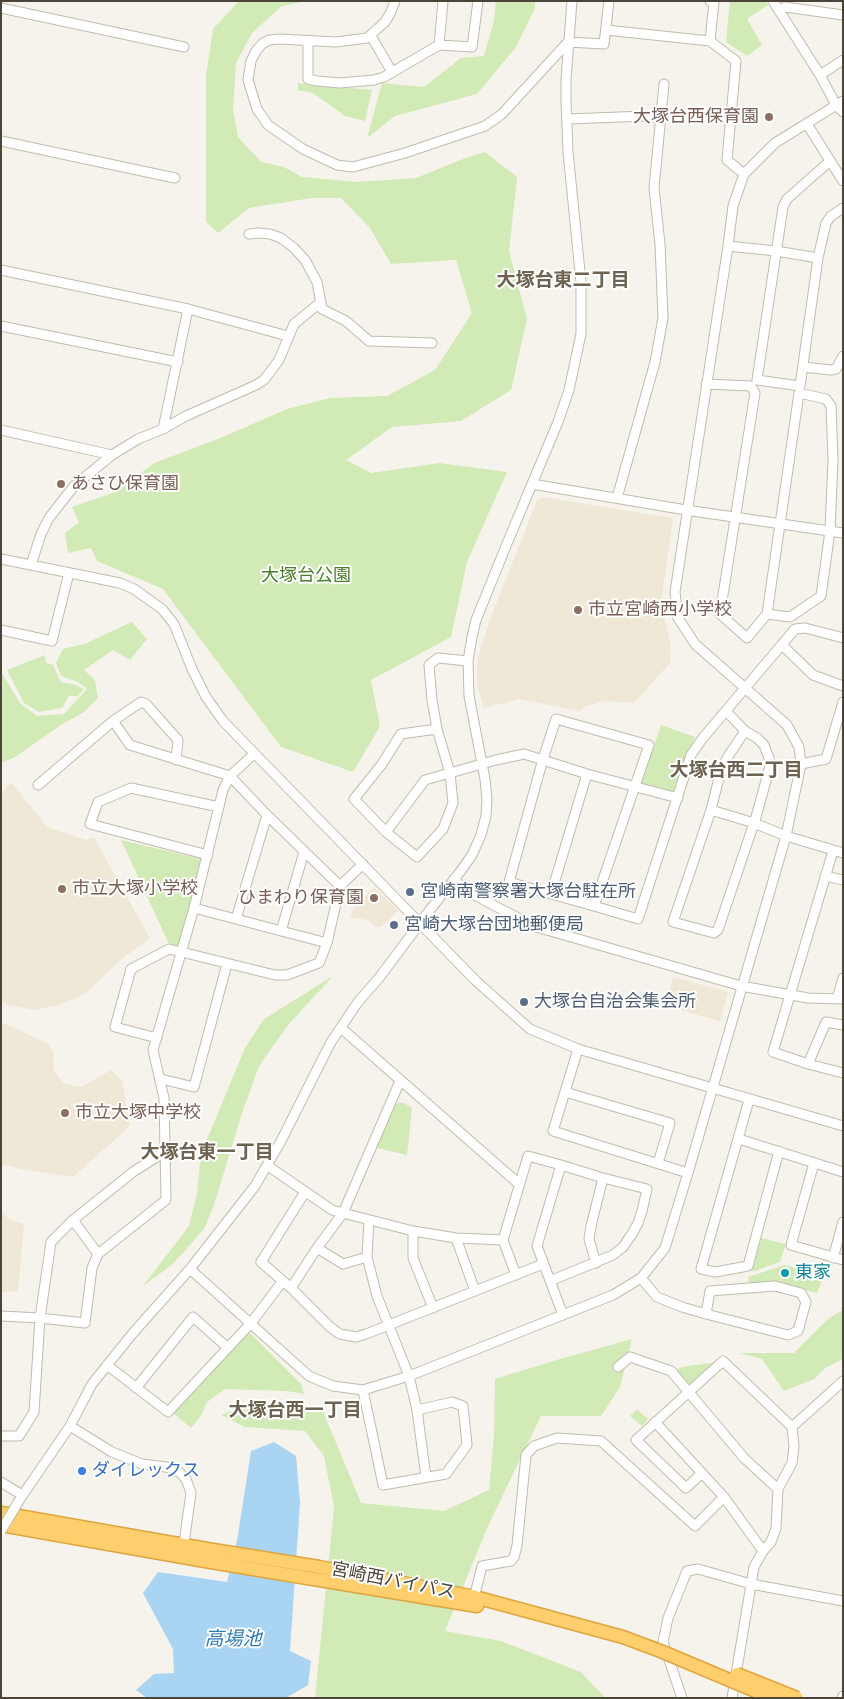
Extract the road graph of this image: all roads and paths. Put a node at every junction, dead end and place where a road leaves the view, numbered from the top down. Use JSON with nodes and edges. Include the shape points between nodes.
{"nodes":[{"id":1,"x":395,"y":1,"type":"edge"},
{"id":2,"x":443,"y":1,"type":"edge"},
{"id":3,"x":478,"y":1,"type":"edge"},
{"id":4,"x":572,"y":1,"type":"edge"},
{"id":5,"x":609,"y":1,"type":"edge"},
{"id":6,"x":710,"y":1,"type":"edge"},
{"id":7,"x":773,"y":1,"type":"edge"},
{"id":8,"x":1,"y":8,"type":"edge"},
{"id":9,"x":779,"y":11,"type":"junction"},
{"id":10,"x":843,"y":15,"type":"edge"},
{"id":11,"x":606,"y":30,"type":"junction"},
{"id":12,"x":371,"y":36,"type":"junction"},
{"id":13,"x":308,"y":41,"type":"junction"},
{"id":14,"x":710,"y":41,"type":"junction"},
{"id":15,"x":568,"y":42,"type":"junction"},
{"id":16,"x":439,"y":45,"type":"junction"},
{"id":17,"x":184,"y":47,"type":"dead end"},
{"id":18,"x":843,"y":60,"type":"edge"},
{"id":19,"x":392,"y":72,"type":"junction"},
{"id":20,"x":820,"y":75,"type":"junction"},
{"id":21,"x":664,"y":84,"type":"dead end"},
{"id":22,"x":839,"y":103,"type":"edge"},
{"id":23,"x":843,"y":112,"type":"edge"},
{"id":24,"x":660,"y":118,"type":"junction"},
{"id":25,"x":567,"y":119,"type":"junction"},
{"id":26,"x":806,"y":124,"type":"junction"},
{"id":27,"x":1,"y":141,"type":"edge"},
{"id":28,"x":830,"y":161,"type":"junction"},
{"id":29,"x":744,"y":174,"type":"junction"},
{"id":30,"x":175,"y":178,"type":"dead end"},
{"id":31,"x":843,"y":181,"type":"edge"},
{"id":32,"x":843,"y":208,"type":"edge"},
{"id":33,"x":249,"y":234,"type":"dead end"},
{"id":34,"x":728,"y":246,"type":"junction"},
{"id":35,"x":776,"y":251,"type":"junction"},
{"id":36,"x":818,"y":258,"type":"junction"},
{"id":37,"x":1,"y":270,"type":"edge"},
{"id":38,"x":321,"y":302,"type":"junction"},
{"id":39,"x":188,"y":309,"type":"junction"},
{"id":40,"x":1,"y":326,"type":"edge"},
{"id":41,"x":288,"y":336,"type":"junction"},
{"id":42,"x":432,"y":343,"type":"dead end"},
{"id":43,"x":843,"y":356,"type":"edge"},
{"id":44,"x":178,"y":362,"type":"junction"},
{"id":45,"x":803,"y":367,"type":"junction"},
{"id":46,"x":706,"y":384,"type":"junction"},
{"id":47,"x":163,"y":429,"type":"junction"},
{"id":48,"x":1,"y":430,"type":"edge"},
{"id":49,"x":112,"y":455,"type":"junction"},
{"id":50,"x":532,"y":484,"type":"junction"},
{"id":51,"x":617,"y":498,"type":"junction"},
{"id":52,"x":686,"y":510,"type":"junction"},
{"id":53,"x":735,"y":516,"type":"junction"},
{"id":54,"x":780,"y":523,"type":"junction"},
{"id":55,"x":830,"y":531,"type":"junction"},
{"id":56,"x":843,"y":532,"type":"edge"},
{"id":57,"x":1,"y":559,"type":"edge"},
{"id":58,"x":31,"y":565,"type":"junction"},
{"id":59,"x":68,"y":573,"type":"junction"},
{"id":60,"x":767,"y":614,"type":"junction"},
{"id":61,"x":1,"y":630,"type":"edge"},
{"id":62,"x":843,"y":638,"type":"edge"},
{"id":63,"x":782,"y":645,"type":"junction"},
{"id":64,"x":468,"y":661,"type":"junction"},
{"id":65,"x":843,"y":686,"type":"edge"},
{"id":66,"x":745,"y":688,"type":"junction"},
{"id":67,"x":843,"y":702,"type":"edge"},
{"id":68,"x":726,"y":711,"type":"junction"},
{"id":69,"x":113,"y":721,"type":"junction"},
{"id":70,"x":437,"y":729,"type":"junction"},
{"id":71,"x":745,"y":731,"type":"junction"},
{"id":72,"x":254,"y":754,"type":"junction"},
{"id":73,"x":543,"y":759,"type":"junction"},
{"id":74,"x":176,"y":760,"type":"junction"},
{"id":75,"x":483,"y":763,"type":"junction"},
{"id":76,"x":801,"y":764,"type":"junction"},
{"id":77,"x":450,"y":773,"type":"junction"},
{"id":78,"x":587,"y":774,"type":"junction"},
{"id":79,"x":230,"y":776,"type":"junction"},
{"id":80,"x":38,"y":785,"type":"dead end"},
{"id":81,"x":636,"y":786,"type":"junction"},
{"id":82,"x":678,"y":798,"type":"junction"},
{"id":83,"x":219,"y":807,"type":"junction"},
{"id":84,"x":711,"y":810,"type":"junction"},
{"id":85,"x":267,"y":815,"type":"junction"},
{"id":86,"x":754,"y":823,"type":"junction"},
{"id":87,"x":386,"y":832,"type":"junction"},
{"id":88,"x":786,"y":836,"type":"junction"},
{"id":89,"x":833,"y":851,"type":"junction"},
{"id":90,"x":304,"y":852,"type":"junction"},
{"id":91,"x":843,"y":853,"type":"edge"},
{"id":92,"x":208,"y":855,"type":"junction"},
{"id":93,"x":363,"y":864,"type":"junction"},
{"id":94,"x":825,"y":876,"type":"junction"},
{"id":95,"x":454,"y":879,"type":"junction"},
{"id":96,"x":843,"y":880,"type":"edge"},
{"id":97,"x":340,"y":886,"type":"junction"},
{"id":98,"x":551,"y":894,"type":"junction"},
{"id":99,"x":594,"y":906,"type":"junction"},
{"id":100,"x":194,"y":908,"type":"junction"},
{"id":101,"x":236,"y":919,"type":"junction"},
{"id":102,"x":420,"y":922,"type":"junction"},
{"id":103,"x":281,"y":931,"type":"junction"},
{"id":104,"x":327,"y":942,"type":"junction"},
{"id":105,"x":182,"y":952,"type":"junction"},
{"id":106,"x":227,"y":964,"type":"junction"},
{"id":107,"x":843,"y":978,"type":"edge"},
{"id":108,"x":741,"y":986,"type":"junction"},
{"id":109,"x":791,"y":995,"type":"junction"},
{"id":110,"x":840,"y":999,"type":"edge"},
{"id":111,"x":843,"y":1025,"type":"edge"},
{"id":112,"x":341,"y":1028,"type":"junction"},
{"id":113,"x":157,"y":1038,"type":"junction"},
{"id":114,"x":578,"y":1049,"type":"junction"},
{"id":115,"x":808,"y":1064,"type":"junction"},
{"id":116,"x":843,"y":1073,"type":"edge"},
{"id":117,"x":161,"y":1079,"type":"junction"},
{"id":118,"x":400,"y":1081,"type":"junction"},
{"id":119,"x":712,"y":1087,"type":"junction"},
{"id":120,"x":565,"y":1092,"type":"junction"},
{"id":121,"x":749,"y":1100,"type":"junction"},
{"id":122,"x":843,"y":1126,"type":"edge"},
{"id":123,"x":739,"y":1139,"type":"junction"},
{"id":124,"x":166,"y":1151,"type":"junction"},
{"id":125,"x":779,"y":1151,"type":"junction"},
{"id":126,"x":658,"y":1163,"type":"junction"},
{"id":127,"x":814,"y":1163,"type":"junction"},
{"id":128,"x":268,"y":1166,"type":"junction"},
{"id":129,"x":561,"y":1166,"type":"junction"},
{"id":130,"x":843,"y":1172,"type":"edge"},
{"id":131,"x":688,"y":1173,"type":"junction"},
{"id":132,"x":603,"y":1178,"type":"junction"},
{"id":133,"x":519,"y":1184,"type":"junction"},
{"id":134,"x":305,"y":1192,"type":"junction"},
{"id":135,"x":343,"y":1213,"type":"junction"},
{"id":136,"x":72,"y":1220,"type":"junction"},
{"id":137,"x":369,"y":1220,"type":"junction"},
{"id":138,"x":843,"y":1222,"type":"edge"},
{"id":139,"x":413,"y":1231,"type":"junction"},
{"id":140,"x":456,"y":1238,"type":"junction"},
{"id":141,"x":503,"y":1240,"type":"junction"},
{"id":142,"x":317,"y":1248,"type":"junction"},
{"id":143,"x":98,"y":1254,"type":"junction"},
{"id":144,"x":368,"y":1257,"type":"junction"},
{"id":145,"x":833,"y":1258,"type":"junction"},
{"id":146,"x":843,"y":1260,"type":"edge"},
{"id":147,"x":596,"y":1263,"type":"junction"},
{"id":148,"x":544,"y":1264,"type":"junction"},
{"id":149,"x":190,"y":1269,"type":"junction"},
{"id":150,"x":516,"y":1274,"type":"junction"},
{"id":151,"x":640,"y":1278,"type":"junction"},
{"id":152,"x":550,"y":1281,"type":"junction"},
{"id":153,"x":282,"y":1282,"type":"junction"},
{"id":154,"x":291,"y":1288,"type":"junction"},
{"id":155,"x":475,"y":1291,"type":"junction"},
{"id":156,"x":433,"y":1308,"type":"junction"},
{"id":157,"x":563,"y":1314,"type":"junction"},
{"id":158,"x":706,"y":1314,"type":"junction"},
{"id":159,"x":1,"y":1316,"type":"edge"},
{"id":160,"x":40,"y":1318,"type":"junction"},
{"id":161,"x":250,"y":1323,"type":"junction"},
{"id":162,"x":389,"y":1324,"type":"junction"},
{"id":163,"x":228,"y":1348,"type":"junction"},
{"id":164,"x":108,"y":1365,"type":"junction"},
{"id":165,"x":618,"y":1367,"type":"dead end"},
{"id":166,"x":409,"y":1376,"type":"junction"},
{"id":167,"x":843,"y":1382,"type":"edge"},
{"id":168,"x":136,"y":1388,"type":"junction"},
{"id":169,"x":363,"y":1390,"type":"junction"},
{"id":170,"x":688,"y":1392,"type":"junction"},
{"id":171,"x":417,"y":1410,"type":"junction"},
{"id":172,"x":655,"y":1422,"type":"junction"},
{"id":173,"x":70,"y":1426,"type":"junction"},
{"id":174,"x":792,"y":1427,"type":"junction"},
{"id":175,"x":1,"y":1436,"type":"edge"},
{"id":176,"x":702,"y":1473,"type":"junction"},
{"id":177,"x":426,"y":1477,"type":"junction"},
{"id":178,"x":1,"y":1482,"type":"edge"},
{"id":179,"x":778,"y":1489,"type":"junction"},
{"id":180,"x":21,"y":1497,"type":"junction"},
{"id":181,"x":724,"y":1497,"type":"junction"},
{"id":182,"x":1,"y":1513,"type":"edge"},
{"id":183,"x":1,"y":1525,"type":"edge"},
{"id":184,"x":1,"y":1531,"type":"edge"},
{"id":185,"x":183,"y":1550,"type":"junction"},
{"id":186,"x":764,"y":1551,"type":"junction"},
{"id":187,"x":751,"y":1584,"type":"junction"},
{"id":188,"x":473,"y":1601,"type":"junction"},
{"id":189,"x":843,"y":1601,"type":"edge"},
{"id":190,"x":623,"y":1639,"type":"junction"},
{"id":191,"x":663,"y":1652,"type":"junction"},
{"id":192,"x":682,"y":1698,"type":"edge"},
{"id":193,"x":732,"y":1698,"type":"edge"},
{"id":194,"x":763,"y":1698,"type":"edge"},
{"id":195,"x":772,"y":1698,"type":"edge"},
{"id":196,"x":797,"y":1698,"type":"edge"}],
"edges":[{"from":1,"to":12,"type":"street","via":[[385,22]]},
{"from":2,"to":16,"type":"street"},
{"from":3,"to":16,"type":"street","via":[[472,47]]},
{"from":4,"to":15,"type":"street"},
{"from":5,"to":11,"type":"street"},
{"from":6,"to":14,"type":"street","via":[[714,2]]},
{"from":7,"to":9,"type":"street"},
{"from":8,"to":17,"type":"street"},
{"from":9,"to":10,"type":"street","via":[[785,7]]},
{"from":9,"to":20,"type":"street"},
{"from":11,"to":14,"type":"street"},
{"from":11,"to":15,"type":"street","via":[[604,44]]},
{"from":12,"to":13,"type":"street","via":[[345,42]]},
{"from":12,"to":19,"type":"street"},
{"from":13,"to":15,"type":"street","via":[[273,40],[256,50],[248,75],[258,109],[268,125],[303,149],[337,165],[354,167],[485,126],[502,114]]},
{"from":13,"to":19,"type":"street","via":[[309,80],[354,82],[374,80]]},
{"from":14,"to":29,"type":"street","via":[[736,61],[727,160]]},
{"from":15,"to":25,"type":"street"},
{"from":16,"to":19,"type":"street"},
{"from":18,"to":20,"type":"street"},
{"from":20,"to":22,"type":"street"},
{"from":21,"to":24,"type":"street"},
{"from":22,"to":23,"type":"street"},
{"from":22,"to":26,"type":"street"},
{"from":24,"to":25,"type":"street"},
{"from":24,"to":51,"type":"street","via":[[654,188],[664,318]]},
{"from":25,"to":50,"type":"street","via":[[581,282],[581,334],[570,390]]},
{"from":26,"to":28,"type":"street"},
{"from":26,"to":29,"type":"street","via":[[776,143]]},
{"from":27,"to":30,"type":"street"},
{"from":28,"to":31,"type":"street"},
{"from":28,"to":35,"type":"street","via":[[785,202]]},
{"from":29,"to":34,"type":"street","via":[[733,206]]},
{"from":32,"to":36,"type":"street","via":[[826,223]]},
{"from":33,"to":38,"type":"street","via":[[270,234],[282,238],[294,248],[317,282]]},
{"from":34,"to":35,"type":"street"},
{"from":34,"to":46,"type":"street"},
{"from":35,"to":36,"type":"street"},
{"from":35,"to":45,"type":"street","via":[[757,380],[800,386]]},
{"from":36,"to":45,"type":"street"},
{"from":37,"to":39,"type":"street"},
{"from":38,"to":41,"type":"street","via":[[294,324]]},
{"from":38,"to":42,"type":"street","via":[[322,309],[346,321],[368,341]]},
{"from":39,"to":41,"type":"street"},
{"from":39,"to":44,"type":"street"},
{"from":40,"to":44,"type":"street"},
{"from":41,"to":47,"type":"street","via":[[278,360],[264,380]]},
{"from":43,"to":45,"type":"street","via":[[836,369]]},
{"from":44,"to":47,"type":"street"},
{"from":46,"to":52,"type":"street"},
{"from":46,"to":53,"type":"street","via":[[751,386],[755,392]]},
{"from":47,"to":49,"type":"street"},
{"from":48,"to":49,"type":"street"},
{"from":49,"to":58,"type":"street","via":[[74,486],[55,508],[41,534]]},
{"from":50,"to":51,"type":"street"},
{"from":50,"to":64,"type":"street","via":[[476,620]]},
{"from":51,"to":52,"type":"street"},
{"from":52,"to":53,"type":"street"},
{"from":52,"to":66,"type":"street","via":[[675,592],[678,618],[695,644]]},
{"from":53,"to":54,"type":"street"},
{"from":53,"to":60,"type":"street","via":[[720,614],[747,638]]},
{"from":54,"to":55,"type":"street"},
{"from":54,"to":55,"type":"street","via":[[799,393],[826,399],[831,406],[834,460]]},
{"from":54,"to":60,"type":"street"},
{"from":55,"to":56,"type":"street"},
{"from":55,"to":60,"type":"street","via":[[820,596],[790,617]]},
{"from":57,"to":58,"type":"street"},
{"from":58,"to":59,"type":"street"},
{"from":59,"to":61,"type":"street","via":[[52,640]]},
{"from":59,"to":72,"type":"street","via":[[127,586],[162,609],[174,624],[206,697]]},
{"from":62,"to":63,"type":"street","via":[[805,628],[795,629]]},
{"from":63,"to":65,"type":"street","via":[[813,675]]},
{"from":63,"to":66,"type":"street"},
{"from":64,"to":70,"type":"street","via":[[438,658],[429,665]]},
{"from":64,"to":75,"type":"street","via":[[469,696]]},
{"from":66,"to":68,"type":"street"},
{"from":66,"to":76,"type":"street","via":[[787,725],[799,747]]},
{"from":67,"to":76,"type":"street","via":[[826,759]]},
{"from":68,"to":71,"type":"street"},
{"from":68,"to":82,"type":"street","via":[[691,755]]},
{"from":69,"to":74,"type":"street","via":[[130,746]]},
{"from":69,"to":74,"type":"street","via":[[138,703],[146,704],[178,740]]},
{"from":69,"to":80,"type":"street"},
{"from":70,"to":77,"type":"street"},
{"from":70,"to":87,"type":"street","via":[[401,734],[354,799]]},
{"from":71,"to":84,"type":"street","via":[[727,758]]},
{"from":71,"to":86,"type":"street","via":[[764,745],[770,766]]},
{"from":72,"to":79,"type":"street"},
{"from":72,"to":93,"type":"street"},
{"from":73,"to":75,"type":"street","via":[[524,754]]},
{"from":73,"to":78,"type":"street"},
{"from":73,"to":81,"type":"street","via":[[556,719],[649,745]]},
{"from":73,"to":98,"type":"street","via":[[509,882]]},
{"from":74,"to":79,"type":"street"},
{"from":75,"to":77,"type":"street"},
{"from":75,"to":95,"type":"street","via":[[487,799],[485,822],[472,855]]},
{"from":76,"to":88,"type":"street"},
{"from":77,"to":87,"type":"street","via":[[425,780]]},
{"from":77,"to":87,"type":"street","via":[[453,803],[449,817],[443,830],[417,856]]},
{"from":78,"to":81,"type":"street"},
{"from":78,"to":98,"type":"street"},
{"from":79,"to":83,"type":"street"},
{"from":79,"to":85,"type":"street"},
{"from":81,"to":82,"type":"street"},
{"from":81,"to":99,"type":"street"},
{"from":82,"to":99,"type":"street","via":[[638,919]]},
{"from":83,"to":92,"type":"street"},
{"from":83,"to":92,"type":"street","via":[[131,788],[98,802],[90,824]]},
{"from":84,"to":86,"type":"street"},
{"from":84,"to":86,"type":"street","via":[[673,922],[714,933],[718,930]]},
{"from":85,"to":90,"type":"street"},
{"from":85,"to":101,"type":"street"},
{"from":86,"to":88,"type":"street"},
{"from":88,"to":89,"type":"street"},
{"from":88,"to":108,"type":"street"},
{"from":89,"to":91,"type":"street"},
{"from":89,"to":94,"type":"street"},
{"from":90,"to":97,"type":"street"},
{"from":90,"to":103,"type":"street"},
{"from":92,"to":100,"type":"street"},
{"from":93,"to":97,"type":"street"},
{"from":93,"to":102,"type":"street"},
{"from":94,"to":96,"type":"street"},
{"from":94,"to":109,"type":"street"},
{"from":95,"to":102,"type":"street"},
{"from":95,"to":108,"type":"street","via":[[465,890],[533,926]]},
{"from":97,"to":104,"type":"street"},
{"from":98,"to":99,"type":"street"},
{"from":100,"to":101,"type":"street"},
{"from":100,"to":105,"type":"street"},
{"from":101,"to":103,"type":"street"},
{"from":102,"to":112,"type":"street"},
{"from":102,"to":114,"type":"street","via":[[476,980],[530,1029]]},
{"from":103,"to":104,"type":"street"},
{"from":104,"to":106,"type":"street","via":[[319,963],[287,975]]},
{"from":105,"to":106,"type":"street"},
{"from":105,"to":113,"type":"street"},
{"from":105,"to":113,"type":"street","via":[[169,949],[131,969],[115,1027]]},
{"from":106,"to":117,"type":"street","via":[[194,1087]]},
{"from":107,"to":110,"type":"street"},
{"from":108,"to":109,"type":"street"},
{"from":108,"to":119,"type":"street"},
{"from":109,"to":110,"type":"street"},
{"from":109,"to":115,"type":"street","via":[[773,1052]]},
{"from":111,"to":115,"type":"street","via":[[826,1022]]},
{"from":112,"to":118,"type":"street"},
{"from":112,"to":128,"type":"street","via":[[330,1042]]},
{"from":113,"to":117,"type":"street","via":[[153,1050]]},
{"from":114,"to":119,"type":"street"},
{"from":114,"to":120,"type":"street"},
{"from":115,"to":116,"type":"street"},
{"from":117,"to":124,"type":"street"},
{"from":118,"to":133,"type":"street"},
{"from":118,"to":135,"type":"street"},
{"from":119,"to":121,"type":"street"},
{"from":119,"to":131,"type":"street"},
{"from":120,"to":126,"type":"street","via":[[553,1131]]},
{"from":120,"to":126,"type":"street","via":[[670,1123]]},
{"from":121,"to":122,"type":"street"},
{"from":121,"to":123,"type":"street"},
{"from":123,"to":125,"type":"street"},
{"from":123,"to":125,"type":"street","via":[[701,1269],[716,1272],[748,1266]]},
{"from":124,"to":136,"type":"street","via":[[133,1172]]},
{"from":124,"to":143,"type":"street","via":[[166,1200]]},
{"from":125,"to":127,"type":"street"},
{"from":126,"to":131,"type":"street"},
{"from":127,"to":130,"type":"street"},
{"from":127,"to":145,"type":"street","via":[[791,1245]]},
{"from":128,"to":134,"type":"street"},
{"from":128,"to":149,"type":"street","via":[[256,1186]]},
{"from":129,"to":132,"type":"street"},
{"from":129,"to":133,"type":"street","via":[[528,1156]]},
{"from":129,"to":148,"type":"street","via":[[537,1246]]},
{"from":131,"to":151,"type":"street","via":[[665,1248]]},
{"from":132,"to":147,"type":"street","via":[[589,1239]]},
{"from":132,"to":147,"type":"street","via":[[647,1189],[632,1234],[613,1255]]},
{"from":133,"to":141,"type":"street"},
{"from":134,"to":135,"type":"street","via":[[332,1210]]},
{"from":134,"to":153,"type":"street","via":[[260,1262]]},
{"from":135,"to":137,"type":"street"},
{"from":135,"to":142,"type":"street"},
{"from":136,"to":143,"type":"street"},
{"from":136,"to":160,"type":"street","via":[[51,1242]]},
{"from":137,"to":139,"type":"street"},
{"from":137,"to":144,"type":"street"},
{"from":138,"to":145,"type":"street"},
{"from":139,"to":140,"type":"street"},
{"from":139,"to":156,"type":"street","via":[[413,1258]]},
{"from":140,"to":141,"type":"street"},
{"from":140,"to":155,"type":"street"},
{"from":141,"to":150,"type":"street"},
{"from":142,"to":144,"type":"street","via":[[343,1264]]},
{"from":142,"to":154,"type":"street"},
{"from":143,"to":160,"type":"street","via":[[92,1268],[85,1323]]},
{"from":144,"to":162,"type":"street","via":[[377,1296]]},
{"from":145,"to":146,"type":"street"},
{"from":147,"to":152,"type":"street"},
{"from":148,"to":150,"type":"street"},
{"from":148,"to":152,"type":"street"},
{"from":149,"to":161,"type":"street"},
{"from":149,"to":164,"type":"street"},
{"from":150,"to":155,"type":"street"},
{"from":151,"to":157,"type":"street","via":[[612,1295]]},
{"from":151,"to":158,"type":"street","via":[[657,1297]]},
{"from":152,"to":157,"type":"street"},
{"from":153,"to":154,"type":"street"},
{"from":153,"to":161,"type":"street"},
{"from":154,"to":162,"type":"street","via":[[340,1334],[356,1337]]},
{"from":155,"to":156,"type":"street"},
{"from":156,"to":162,"type":"street"},
{"from":157,"to":166,"type":"street"},
{"from":158,"to":158,"type":"street","via":[[788,1335],[798,1331],[806,1302],[801,1293],[775,1286],[710,1292]]},
{"from":159,"to":160,"type":"street"},
{"from":160,"to":175,"type":"street","via":[[34,1412],[19,1436]]},
{"from":161,"to":163,"type":"street"},
{"from":161,"to":169,"type":"street","via":[[309,1376],[333,1386]]},
{"from":162,"to":166,"type":"street"},
{"from":163,"to":168,"type":"street","via":[[168,1412]]},
{"from":163,"to":168,"type":"street","via":[[193,1318]]},
{"from":164,"to":168,"type":"street"},
{"from":164,"to":173,"type":"street","via":[[92,1384]]},
{"from":165,"to":170,"type":"street","via":[[630,1357],[671,1371]]},
{"from":166,"to":169,"type":"street"},
{"from":166,"to":171,"type":"street"},
{"from":167,"to":174,"type":"street"},
{"from":169,"to":177,"type":"street","via":[[384,1485]]},
{"from":170,"to":172,"type":"street"},
{"from":170,"to":174,"type":"street","via":[[723,1361]]},
{"from":170,"to":179,"type":"street","via":[[744,1458]]},
{"from":171,"to":177,"type":"street"},
{"from":171,"to":177,"type":"street","via":[[452,1402],[463,1406],[467,1445],[446,1474]]},
{"from":172,"to":176,"type":"street"},
{"from":172,"to":176,"type":"street","via":[[636,1440],[686,1488]]},
{"from":173,"to":180,"type":"street"},
{"from":173,"to":185,"type":"street","via":[[112,1452],[142,1464],[166,1467],[186,1479],[192,1493]]},
{"from":174,"to":179,"type":"street","via":[[792,1463]]},
{"from":176,"to":181,"type":"street"},
{"from":178,"to":180,"type":"street"},
{"from":179,"to":186,"type":"street","via":[[776,1528]]},
{"from":180,"to":184,"type":"street","bridge":true},
{"from":181,"to":186,"type":"street"},
{"from":181,"to":188,"type":"street","via":[[695,1526],[601,1441],[557,1438],[534,1446],[526,1455],[514,1557],[511,1561],[482,1566]]},
{"from":182,"to":185,"type":"highway","name":"宮崎西バイパス"},
{"from":183,"to":185,"type":"highway","name":"宮崎西バイパス"},
{"from":185,"to":188,"type":"highway","name":"宮崎西バイパス"},
{"from":186,"to":187,"type":"street","via":[[754,1567]]},
{"from":187,"to":189,"type":"street"},
{"from":187,"to":192,"type":"street","via":[[698,1569],[687,1571],[668,1618],[663,1642]]},
{"from":187,"to":193,"type":"street"},
{"from":188,"to":190,"type":"highway","name":"宮崎西バイパス"},
{"from":190,"to":191,"type":"highway","name":"宮崎西バイパス","bridge":true},
{"from":190,"to":194,"type":"highway","name":"宮崎西バイパス","bridge":true},
{"from":191,"to":195,"type":"highway","name":"宮崎西バイパス","bridge":true},
{"from":191,"to":196,"type":"highway","bridge":true,"via":[[754,1680]]}]}
